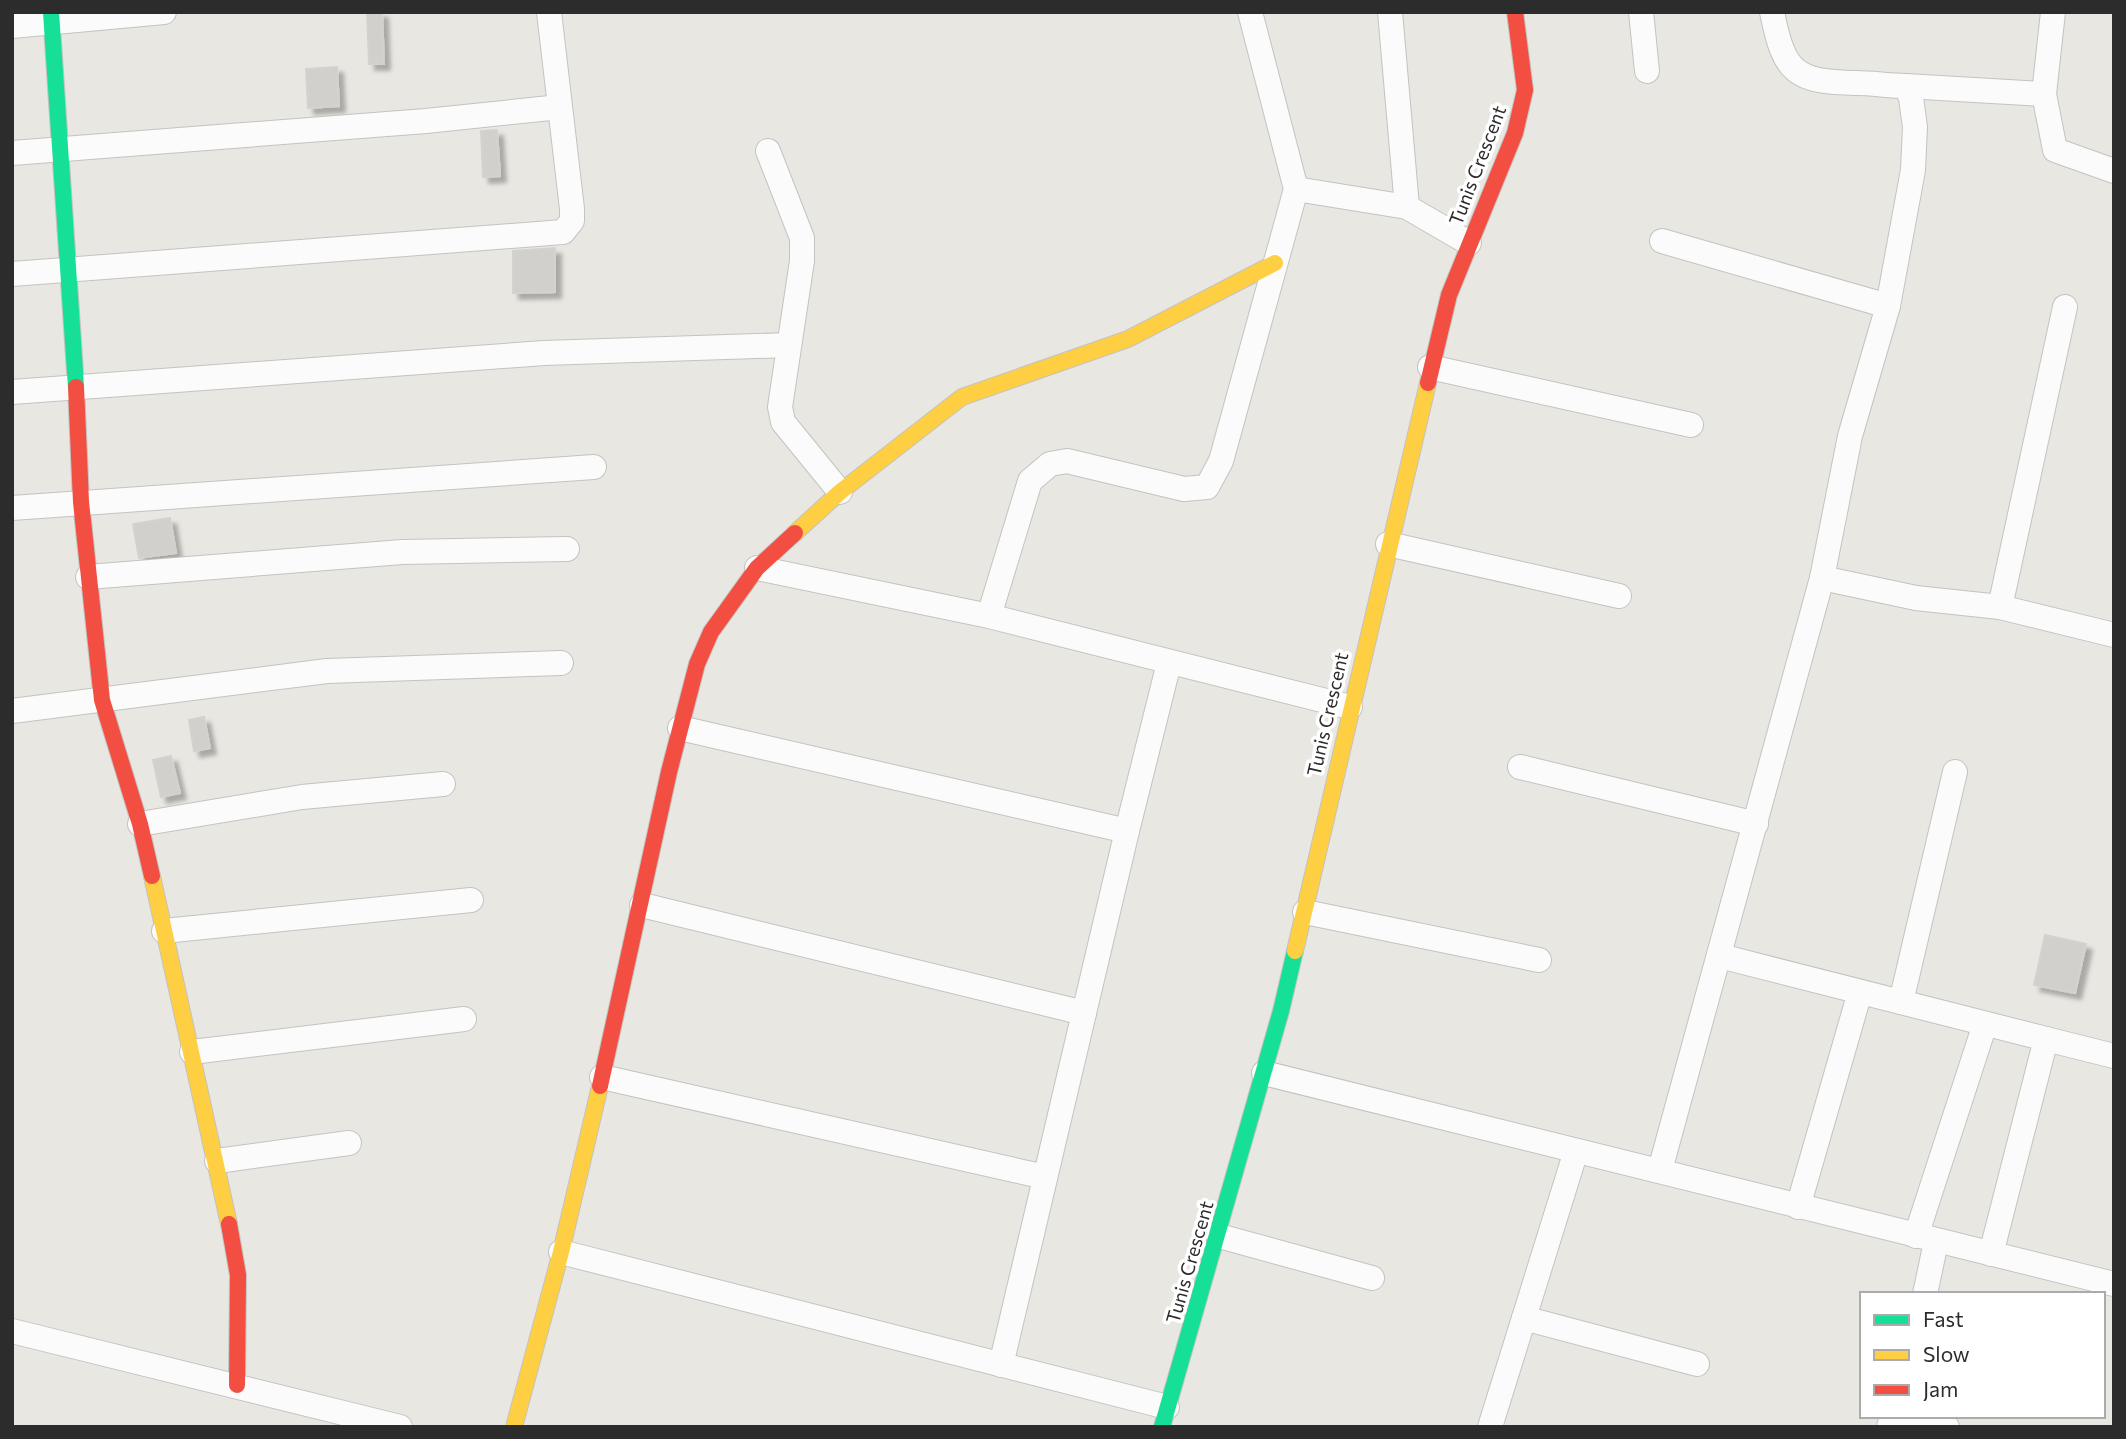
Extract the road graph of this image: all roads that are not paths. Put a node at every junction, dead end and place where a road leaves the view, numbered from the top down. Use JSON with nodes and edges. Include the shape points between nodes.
{"nodes":[{"id":1,"x":164,"y":12,"type":"edge"},
{"id":2,"x":549,"y":12,"type":"edge"},
{"id":3,"x":1250,"y":12,"type":"edge"},
{"id":4,"x":1390,"y":12,"type":"edge"},
{"id":5,"x":1515,"y":12,"type":"edge"},
{"id":6,"x":1641,"y":12,"type":"edge"},
{"id":7,"x":1772,"y":12,"type":"edge"},
{"id":8,"x":2053,"y":12,"type":"edge"},
{"id":9,"x":51,"y":17,"type":"edge"},
{"id":10,"x":12,"y":26,"type":"edge"},
{"id":11,"x":1647,"y":71,"type":"dead end"},
{"id":12,"x":1906,"y":86,"type":"junction"},
{"id":13,"x":2045,"y":94,"type":"junction"},
{"id":14,"x":560,"y":107,"type":"junction"},
{"id":15,"x":61,"y":149,"type":"junction"},
{"id":16,"x":768,"y":151,"type":"dead end"},
{"id":17,"x":12,"y":153,"type":"edge"},
{"id":18,"x":2114,"y":171,"type":"edge"},
{"id":19,"x":1296,"y":189,"type":"junction"},
{"id":20,"x":1407,"y":207,"type":"junction"},
{"id":21,"x":1662,"y":241,"type":"dead end"},
{"id":22,"x":1469,"y":243,"type":"junction"},
{"id":23,"x":1275,"y":263,"type":"junction"},
{"id":24,"x":70,"y":270,"type":"junction"},
{"id":25,"x":12,"y":274,"type":"edge"},
{"id":26,"x":1888,"y":306,"type":"junction"},
{"id":27,"x":2065,"y":307,"type":"dead end"},
{"id":28,"x":789,"y":345,"type":"junction"},
{"id":29,"x":1430,"y":367,"type":"junction"},
{"id":30,"x":76,"y":388,"type":"junction"},
{"id":31,"x":12,"y":392,"type":"edge"},
{"id":32,"x":1691,"y":425,"type":"dead end"},
{"id":33,"x":594,"y":467,"type":"dead end"},
{"id":34,"x":840,"y":492,"type":"junction"},
{"id":35,"x":81,"y":502,"type":"junction"},
{"id":36,"x":12,"y":509,"type":"edge"},
{"id":37,"x":1388,"y":544,"type":"junction"},
{"id":38,"x":567,"y":549,"type":"dead end"},
{"id":39,"x":757,"y":568,"type":"junction"},
{"id":40,"x":88,"y":577,"type":"junction"},
{"id":41,"x":1822,"y":578,"type":"junction"},
{"id":42,"x":1619,"y":596,"type":"dead end"},
{"id":43,"x":2000,"y":607,"type":"junction"},
{"id":44,"x":989,"y":615,"type":"junction"},
{"id":45,"x":2114,"y":635,"type":"edge"},
{"id":46,"x":561,"y":663,"type":"dead end"},
{"id":47,"x":1170,"y":663,"type":"junction"},
{"id":48,"x":102,"y":700,"type":"junction"},
{"id":49,"x":1350,"y":707,"type":"junction"},
{"id":50,"x":12,"y":711,"type":"edge"},
{"id":51,"x":680,"y":728,"type":"junction"},
{"id":52,"x":1520,"y":767,"type":"dead end"},
{"id":53,"x":1955,"y":772,"type":"dead end"},
{"id":54,"x":443,"y":784,"type":"dead end"},
{"id":55,"x":140,"y":824,"type":"junction"},
{"id":56,"x":1756,"y":824,"type":"junction"},
{"id":57,"x":1126,"y":831,"type":"junction"},
{"id":58,"x":471,"y":900,"type":"dead end"},
{"id":59,"x":642,"y":905,"type":"junction"},
{"id":60,"x":1305,"y":912,"type":"junction"},
{"id":61,"x":164,"y":931,"type":"junction"},
{"id":62,"x":1720,"y":956,"type":"junction"},
{"id":63,"x":1539,"y":960,"type":"dead end"},
{"id":64,"x":1860,"y":992,"type":"junction"},
{"id":65,"x":1901,"y":1002,"type":"junction"},
{"id":66,"x":1084,"y":1013,"type":"junction"},
{"id":67,"x":464,"y":1019,"type":"dead end"},
{"id":68,"x":1985,"y":1024,"type":"junction"},
{"id":69,"x":2046,"y":1039,"type":"junction"},
{"id":70,"x":192,"y":1052,"type":"junction"},
{"id":71,"x":2114,"y":1056,"type":"edge"},
{"id":72,"x":1264,"y":1073,"type":"junction"},
{"id":73,"x":602,"y":1077,"type":"junction"},
{"id":74,"x":349,"y":1143,"type":"dead end"},
{"id":75,"x":1576,"y":1151,"type":"junction"},
{"id":76,"x":217,"y":1161,"type":"junction"},
{"id":77,"x":1660,"y":1170,"type":"junction"},
{"id":78,"x":1045,"y":1177,"type":"junction"},
{"id":79,"x":1798,"y":1207,"type":"junction"},
{"id":80,"x":1219,"y":1236,"type":"junction"},
{"id":81,"x":1926,"y":1239,"type":"junction"},
{"id":82,"x":561,"y":1252,"type":"junction"},
{"id":83,"x":1991,"y":1254,"type":"junction"},
{"id":84,"x":1372,"y":1278,"type":"dead end"},
{"id":85,"x":2114,"y":1284,"type":"edge"},
{"id":86,"x":1925,"y":1292,"type":"edge"},
{"id":87,"x":1524,"y":1318,"type":"junction"},
{"id":88,"x":12,"y":1331,"type":"edge"},
{"id":89,"x":1697,"y":1364,"type":"dead end"},
{"id":90,"x":1001,"y":1365,"type":"junction"},
{"id":91,"x":237,"y":1385,"type":"junction"},
{"id":92,"x":1165,"y":1417,"type":"edge"},
{"id":93,"x":1916,"y":1418,"type":"edge"},
{"id":94,"x":400,"y":1427,"type":"edge"},
{"id":95,"x":514,"y":1427,"type":"edge"},
{"id":96,"x":1490,"y":1427,"type":"edge"},
{"id":97,"x":1947,"y":1427,"type":"edge"}],
"edges":[{"from":1,"to":9,"type":"street"},
{"from":2,"to":14,"type":"street"},
{"from":3,"to":19,"type":"street"},
{"from":4,"to":20,"type":"street"},
{"from":5,"to":22,"type":"street","name":"Tunis Crescent","via":[[1525,90],[1515,133]]},
{"from":6,"to":11,"type":"street"},
{"from":7,"to":12,"type":"street","via":[[1779,44],[1802,77]]},
{"from":8,"to":13,"type":"street"},
{"from":9,"to":10,"type":"street"},
{"from":9,"to":15,"type":"street"},
{"from":12,"to":13,"type":"street"},
{"from":12,"to":26,"type":"street","via":[[1915,127],[1913,170]]},
{"from":13,"to":18,"type":"street","via":[[2054,150]]},
{"from":14,"to":15,"type":"street"},
{"from":14,"to":24,"type":"street","via":[[572,209],[572,221],[564,232]]},
{"from":15,"to":17,"type":"street"},
{"from":15,"to":24,"type":"street"},
{"from":16,"to":28,"type":"street","via":[[802,238]]},
{"from":19,"to":20,"type":"street"},
{"from":19,"to":23,"type":"street"},
{"from":20,"to":22,"type":"street"},
{"from":21,"to":26,"type":"street"},
{"from":22,"to":29,"type":"street","name":"Tunis Crescent"},
{"from":23,"to":34,"type":"street","via":[[1128,338],[962,397]]},
{"from":23,"to":44,"type":"street","via":[[1221,461],[1207,487],[1184,489],[1067,461],[1049,464],[1030,481]]},
{"from":24,"to":25,"type":"street"},
{"from":24,"to":30,"type":"street"},
{"from":26,"to":41,"type":"street","via":[[1850,436]]},
{"from":27,"to":43,"type":"street"},
{"from":28,"to":30,"type":"street","via":[[544,353]]},
{"from":28,"to":34,"type":"street","via":[[780,407],[783,422]]},
{"from":29,"to":32,"type":"street"},
{"from":29,"to":37,"type":"street","name":"Tunis Crescent"},
{"from":30,"to":31,"type":"street"},
{"from":30,"to":35,"type":"street"},
{"from":33,"to":35,"type":"street"},
{"from":34,"to":39,"type":"street"},
{"from":35,"to":36,"type":"street"},
{"from":35,"to":40,"type":"street"},
{"from":37,"to":42,"type":"street"},
{"from":37,"to":49,"type":"street","name":"Tunis Crescent"},
{"from":38,"to":40,"type":"street","via":[[402,552]]},
{"from":39,"to":44,"type":"street"},
{"from":39,"to":51,"type":"street","via":[[711,632]]},
{"from":40,"to":48,"type":"street"},
{"from":41,"to":43,"type":"street","via":[[1916,598]]},
{"from":41,"to":56,"type":"street"},
{"from":43,"to":45,"type":"street"},
{"from":44,"to":47,"type":"street"},
{"from":46,"to":48,"type":"street","via":[[327,671]]},
{"from":47,"to":49,"type":"street"},
{"from":47,"to":57,"type":"street"},
{"from":48,"to":50,"type":"street"},
{"from":48,"to":55,"type":"street"},
{"from":49,"to":60,"type":"street","name":"Tunis Crescent"},
{"from":51,"to":57,"type":"street"},
{"from":51,"to":59,"type":"street"},
{"from":52,"to":56,"type":"street"},
{"from":53,"to":65,"type":"street"},
{"from":54,"to":55,"type":"street","via":[[302,797]]},
{"from":55,"to":61,"type":"street"},
{"from":56,"to":62,"type":"street"},
{"from":57,"to":66,"type":"street"},
{"from":58,"to":61,"type":"street"},
{"from":59,"to":66,"type":"street"},
{"from":59,"to":73,"type":"street"},
{"from":60,"to":63,"type":"street"},
{"from":60,"to":72,"type":"street","name":"Tunis Crescent"},
{"from":61,"to":70,"type":"street"},
{"from":62,"to":64,"type":"street"},
{"from":62,"to":77,"type":"street"},
{"from":64,"to":65,"type":"street"},
{"from":64,"to":79,"type":"street"},
{"from":65,"to":68,"type":"street"},
{"from":66,"to":78,"type":"street"},
{"from":67,"to":70,"type":"street"},
{"from":68,"to":69,"type":"street"},
{"from":68,"to":81,"type":"street"},
{"from":69,"to":71,"type":"street"},
{"from":69,"to":83,"type":"street"},
{"from":70,"to":76,"type":"street"},
{"from":72,"to":75,"type":"street"},
{"from":72,"to":80,"type":"street","name":"Tunis Crescent"},
{"from":73,"to":78,"type":"street"},
{"from":73,"to":82,"type":"street"},
{"from":74,"to":76,"type":"street"},
{"from":75,"to":77,"type":"street"},
{"from":75,"to":87,"type":"street"},
{"from":76,"to":91,"type":"street","via":[[238,1275]]},
{"from":77,"to":79,"type":"street"},
{"from":78,"to":90,"type":"street"},
{"from":79,"to":81,"type":"street"},
{"from":80,"to":84,"type":"street"},
{"from":80,"to":92,"type":"street","name":"Tunis Crescent"},
{"from":81,"to":83,"type":"street"},
{"from":81,"to":86,"type":"street"},
{"from":82,"to":90,"type":"street"},
{"from":82,"to":95,"type":"street"},
{"from":83,"to":85,"type":"street"},
{"from":87,"to":89,"type":"street"},
{"from":87,"to":96,"type":"street"},
{"from":88,"to":91,"type":"street"},
{"from":90,"to":92,"type":"street"},
{"from":91,"to":94,"type":"street"},
{"from":93,"to":97,"type":"street"}]}
